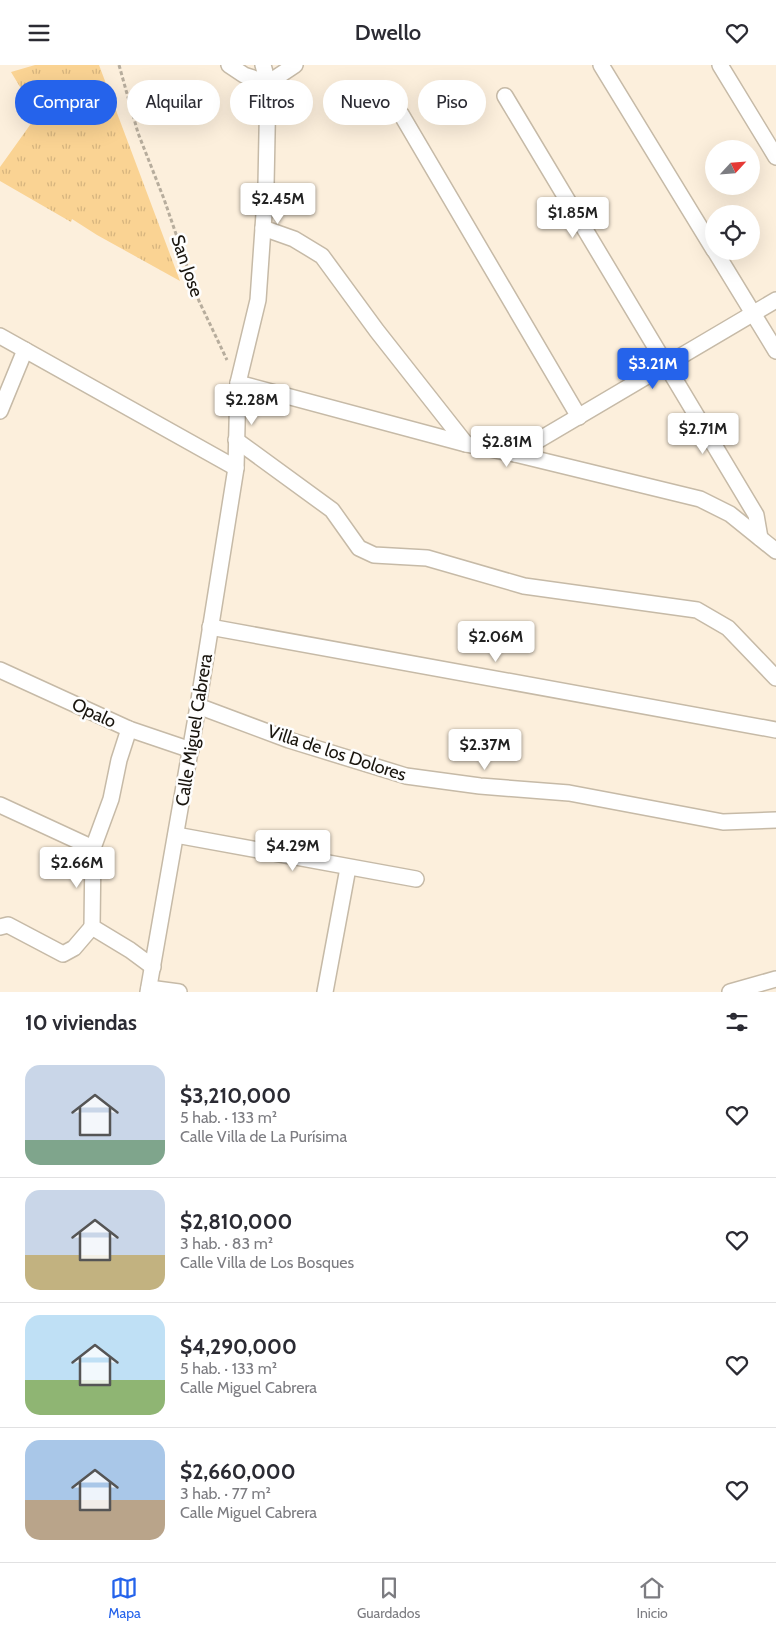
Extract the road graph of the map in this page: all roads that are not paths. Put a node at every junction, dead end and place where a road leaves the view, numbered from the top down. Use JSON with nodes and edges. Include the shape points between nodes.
{"nodes":[{"id":1,"x":229,"y":65,"type":"edge"},
{"id":2,"x":263,"y":65,"type":"edge"},
{"id":3,"x":295,"y":65,"type":"edge"},
{"id":4,"x":601,"y":65,"type":"edge"},
{"id":5,"x":720,"y":65,"type":"edge"},
{"id":6,"x":259,"y":80,"type":"edge"},
{"id":7,"x":267,"y":80,"type":"edge"},
{"id":8,"x":272,"y":80,"type":"edge"},
{"id":9,"x":505,"y":97,"type":"dead end"},
{"id":10,"x":267,"y":125,"type":"edge"},
{"id":11,"x":407,"y":125,"type":"edge"},
{"id":12,"x":776,"y":157,"type":"edge"},
{"id":13,"x":263,"y":229,"type":"junction"},
{"id":14,"x":705,"y":235,"type":"edge"},
{"id":15,"x":720,"y":260,"type":"edge"},
{"id":16,"x":776,"y":300,"type":"edge"},
{"id":17,"x":753,"y":314,"type":"junction"},
{"id":18,"x":0,"y":337,"type":"edge"},
{"id":19,"x":26,"y":350,"type":"junction"},
{"id":20,"x":776,"y":351,"type":"edge"},
{"id":21,"x":666,"y":365,"type":"junction"},
{"id":22,"x":238,"y":383,"type":"junction"},
{"id":23,"x":0,"y":411,"type":"edge"},
{"id":24,"x":579,"y":417,"type":"junction"},
{"id":25,"x":236,"y":440,"type":"junction"},
{"id":26,"x":466,"y":444,"type":"junction"},
{"id":27,"x":514,"y":454,"type":"junction"},
{"id":28,"x":236,"y":467,"type":"junction"},
{"id":29,"x":760,"y":538,"type":"junction"},
{"id":30,"x":776,"y":551,"type":"edge"},
{"id":31,"x":210,"y":627,"type":"junction"},
{"id":32,"x":0,"y":670,"type":"edge"},
{"id":33,"x":776,"y":678,"type":"edge"},
{"id":34,"x":198,"y":705,"type":"junction"},
{"id":35,"x":129,"y":729,"type":"junction"},
{"id":36,"x":776,"y":730,"type":"edge"},
{"id":37,"x":191,"y":750,"type":"junction"},
{"id":38,"x":0,"y":805,"type":"edge"},
{"id":39,"x":776,"y":820,"type":"edge"},
{"id":40,"x":176,"y":835,"type":"junction"},
{"id":41,"x":93,"y":848,"type":"junction"},
{"id":42,"x":348,"y":868,"type":"junction"},
{"id":43,"x":416,"y":879,"type":"dead end"},
{"id":44,"x":0,"y":927,"type":"edge"},
{"id":45,"x":92,"y":927,"type":"junction"},
{"id":46,"x":153,"y":967,"type":"junction"},
{"id":47,"x":776,"y":979,"type":"edge"},
{"id":48,"x":149,"y":990,"type":"edge"},
{"id":49,"x":179,"y":992,"type":"edge"},
{"id":50,"x":325,"y":992,"type":"edge"},
{"id":51,"x":732,"y":992,"type":"edge"}],
"edges":[{"from":1,"to":6,"type":"street"},
{"from":2,"to":7,"type":"street"},
{"from":3,"to":8,"type":"street"},
{"from":4,"to":14,"type":"street"},
{"from":5,"to":12,"type":"street"},
{"from":9,"to":21,"type":"street"},
{"from":10,"to":13,"type":"street"},
{"from":11,"to":24,"type":"street"},
{"from":13,"to":22,"type":"street","via":[[258,300]]},
{"from":13,"to":26,"type":"street","via":[[294,239],[322,256]]},
{"from":15,"to":17,"type":"street"},
{"from":16,"to":17,"type":"street"},
{"from":17,"to":20,"type":"street"},
{"from":17,"to":21,"type":"street"},
{"from":18,"to":19,"type":"street"},
{"from":19,"to":23,"type":"street"},
{"from":19,"to":28,"type":"street"},
{"from":21,"to":24,"type":"street"},
{"from":21,"to":29,"type":"street","via":[[756,515]]},
{"from":22,"to":25,"type":"street"},
{"from":22,"to":26,"type":"street"},
{"from":24,"to":27,"type":"street"},
{"from":25,"to":28,"type":"street"},
{"from":25,"to":33,"type":"street","via":[[332,510],[359,548],[374,555],[427,558],[524,586],[697,609],[728,628]]},
{"from":26,"to":27,"type":"street"},
{"from":27,"to":29,"type":"street","via":[[700,499],[730,514]]},
{"from":28,"to":31,"type":"street","name":"Calle Miguel Cabrera"},
{"from":29,"to":30,"type":"street"},
{"from":31,"to":34,"type":"street","name":"Calle Miguel Cabrera"},
{"from":31,"to":36,"type":"street"},
{"from":32,"to":35,"type":"street","name":"Opalo"},
{"from":34,"to":37,"type":"street","name":"Calle Miguel Cabrera"},
{"from":34,"to":39,"type":"street","name":"Villa de los Dolores","via":[[289,740],[406,776],[569,793],[723,822]]},
{"from":35,"to":37,"type":"street","name":"Opalo"},
{"from":35,"to":41,"type":"street","via":[[111,799]]},
{"from":37,"to":40,"type":"street","name":"Calle Miguel Cabrera"},
{"from":38,"to":41,"type":"street"},
{"from":40,"to":42,"type":"street"},
{"from":40,"to":46,"type":"street","name":"Calle Miguel Cabrera"},
{"from":41,"to":45,"type":"street"},
{"from":42,"to":43,"type":"street"},
{"from":42,"to":50,"type":"street"},
{"from":44,"to":45,"type":"street","via":[[8,925],[63,954],[74,948]]},
{"from":45,"to":46,"type":"street"},
{"from":46,"to":48,"type":"street","name":"Calle Miguel Cabrera"},
{"from":47,"to":51,"type":"street"},
{"from":48,"to":49,"type":"street"}]}
